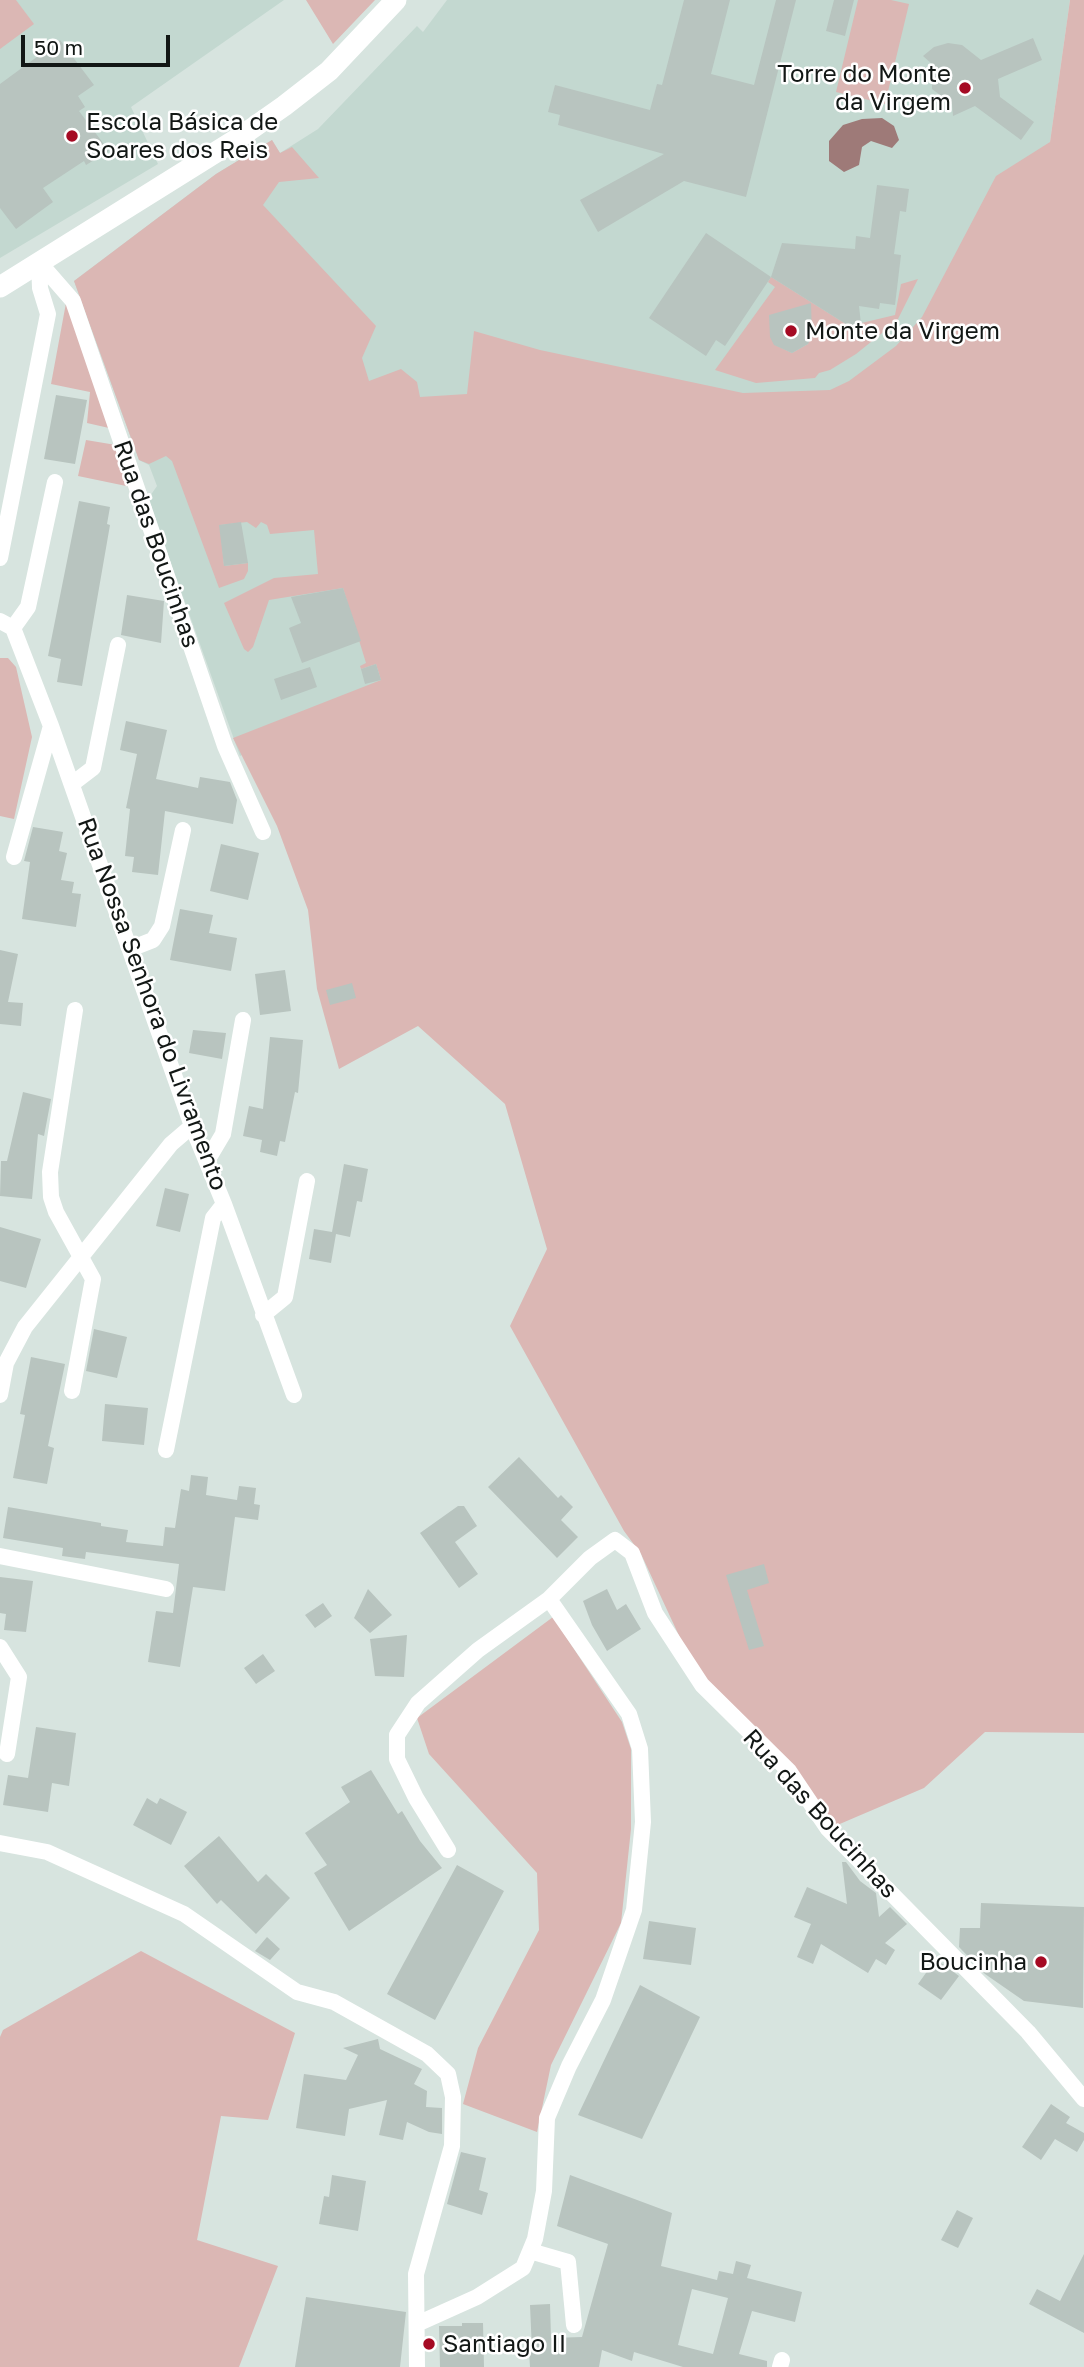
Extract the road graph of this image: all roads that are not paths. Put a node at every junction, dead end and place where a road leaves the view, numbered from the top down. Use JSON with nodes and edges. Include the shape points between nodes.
{"nodes":[{"id":1,"x":396,"y":0,"type":"edge"},
{"id":2,"x":39,"y":262,"type":"junction"},
{"id":3,"x":0,"y":287,"type":"edge"},
{"id":4,"x":55,"y":482,"type":"dead end"},
{"id":5,"x":4,"y":510,"type":"edge"},
{"id":6,"x":0,"y":558,"type":"edge"},
{"id":7,"x":6,"y":625,"type":"edge"},
{"id":8,"x":118,"y":645,"type":"dead end"},
{"id":9,"x":51,"y":726,"type":"junction"},
{"id":10,"x":72,"y":784,"type":"junction"},
{"id":11,"x":183,"y":830,"type":"dead end"},
{"id":12,"x":263,"y":832,"type":"dead end"},
{"id":13,"x":14,"y":857,"type":"dead end"},
{"id":14,"x":130,"y":949,"type":"junction"},
{"id":15,"x":75,"y":1010,"type":"dead end"},
{"id":16,"x":243,"y":1020,"type":"dead end"},
{"id":17,"x":192,"y":1126,"type":"junction"},
{"id":18,"x":207,"y":1161,"type":"junction"},
{"id":19,"x":307,"y":1181,"type":"dead end"},
{"id":20,"x":224,"y":1204,"type":"junction"},
{"id":21,"x":80,"y":1258,"type":"junction"},
{"id":22,"x":263,"y":1315,"type":"junction"},
{"id":23,"x":72,"y":1391,"type":"dead end"},
{"id":24,"x":0,"y":1395,"type":"edge"},
{"id":25,"x":294,"y":1395,"type":"dead end"},
{"id":26,"x":166,"y":1450,"type":"dead end"},
{"id":27,"x":0,"y":1556,"type":"edge"},
{"id":28,"x":166,"y":1589,"type":"dead end"},
{"id":29,"x":549,"y":1599,"type":"junction"},
{"id":30,"x":0,"y":1647,"type":"edge"},
{"id":31,"x":7,"y":1754,"type":"dead end"},
{"id":32,"x":0,"y":1843,"type":"edge"},
{"id":33,"x":448,"y":1850,"type":"dead end"},
{"id":34,"x":1084,"y":2099,"type":"edge"},
{"id":35,"x":530,"y":2251,"type":"junction"},
{"id":36,"x":417,"y":2324,"type":"junction"},
{"id":37,"x":574,"y":2325,"type":"dead end"},
{"id":38,"x":417,"y":2367,"type":"edge"}],
"edges":[{"from":1,"to":2,"type":"main road","via":[[329,71],[284,106]]},
{"from":2,"to":3,"type":"main road"},
{"from":2,"to":5,"type":"street","via":[[48,314]]},
{"from":2,"to":12,"type":"street","name":"Rua das Boucinhas","via":[[73,300],[225,746]]},
{"from":4,"to":7,"type":"street","via":[[28,607]]},
{"from":5,"to":6,"type":"street"},
{"from":7,"to":9,"type":"street","name":"Rua Nossa Senhora do Livramento"},
{"from":8,"to":10,"type":"street","via":[[93,768]]},
{"from":9,"to":10,"type":"street","name":"Rua Nossa Senhora do Livramento"},
{"from":9,"to":13,"type":"street"},
{"from":10,"to":14,"type":"street","name":"Rua Nossa Senhora do Livramento"},
{"from":11,"to":14,"type":"street","via":[[162,926],[153,940]]},
{"from":14,"to":17,"type":"street","name":"Rua Nossa Senhora do Livramento"},
{"from":15,"to":21,"type":"street","via":[[50,1182],[56,1212]]},
{"from":16,"to":18,"type":"street","via":[[223,1134]]},
{"from":17,"to":18,"type":"street","name":"Rua Nossa Senhora do Livramento"},
{"from":17,"to":21,"type":"street","via":[[171,1144]]},
{"from":18,"to":20,"type":"street","name":"Rua Nossa Senhora do Livramento"},
{"from":19,"to":22,"type":"street","via":[[285,1297]]},
{"from":20,"to":22,"type":"street","name":"Rua Nossa Senhora do Livramento"},
{"from":20,"to":26,"type":"street","via":[[213,1218]]},
{"from":21,"to":23,"type":"street","via":[[93,1279]]},
{"from":21,"to":24,"type":"street","via":[[25,1327],[6,1363]]},
{"from":22,"to":25,"type":"street","name":"Rua Nossa Senhora do Livramento"},
{"from":27,"to":28,"type":"street"},
{"from":29,"to":33,"type":"street","via":[[478,1650],[418,1703],[397,1735],[397,1759]]},
{"from":29,"to":34,"type":"street","name":"Rua das Boucinhas","via":[[615,1540],[632,1553],[655,1613],[702,1685],[789,1771],[828,1829],[1028,2032]]},
{"from":29,"to":35,"type":"street","via":[[629,1714],[640,1749],[643,1822],[634,1910],[603,2000],[547,2118],[544,2191]]},
{"from":30,"to":31,"type":"street","via":[[19,1676]]},
{"from":32,"to":36,"type":"street","via":[[47,1852],[184,1914],[297,1992],[334,2002],[427,2054],[448,2074],[453,2097],[452,2146],[416,2274]]},
{"from":35,"to":36,"type":"street","via":[[523,2268],[477,2297]]},
{"from":35,"to":37,"type":"street","via":[[568,2262]]},
{"from":36,"to":38,"type":"street"}]}
